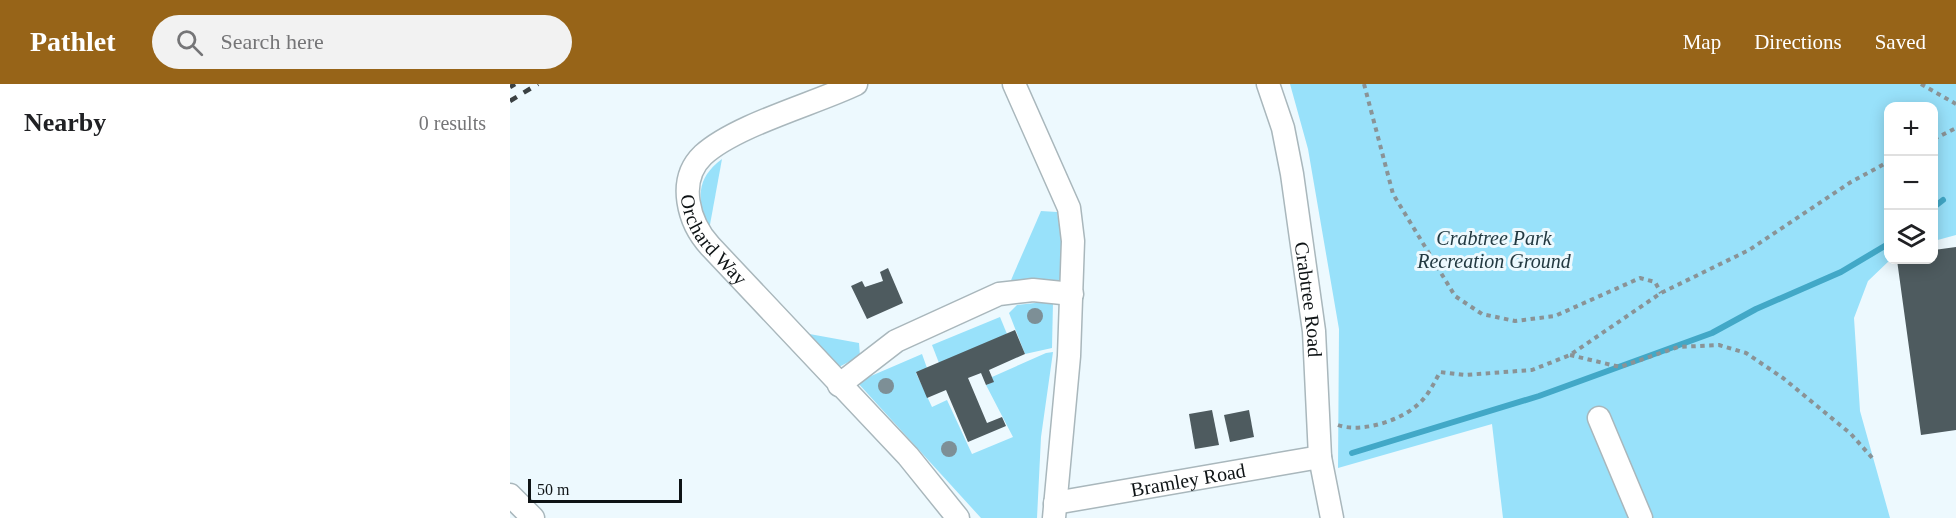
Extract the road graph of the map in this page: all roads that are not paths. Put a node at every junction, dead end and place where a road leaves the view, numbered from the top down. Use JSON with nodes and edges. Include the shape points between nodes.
{"nodes":[{"id":1,"x":856,"y":84,"type":"edge"},
{"id":2,"x":1014,"y":84,"type":"edge"},
{"id":3,"x":1268,"y":84,"type":"edge"},
{"id":4,"x":1072,"y":294,"type":"junction"},
{"id":5,"x":839,"y":385,"type":"junction"},
{"id":6,"x":1599,"y":418,"type":"dead end"},
{"id":7,"x":1320,"y":457,"type":"junction"},
{"id":8,"x":510,"y":495,"type":"edge"},
{"id":9,"x":1054,"y":511,"type":"edge"},
{"id":10,"x":533,"y":518,"type":"edge"},
{"id":11,"x":958,"y":518,"type":"edge"},
{"id":12,"x":1332,"y":518,"type":"edge"},
{"id":13,"x":1641,"y":518,"type":"edge"}],
"edges":[{"from":1,"to":5,"type":"street","name":"Orchard Way","via":[[722,141],[701,157],[691,177],[688,204],[704,239]]},
{"from":2,"to":4,"type":"street","via":[[1069,208]]},
{"from":3,"to":7,"type":"street","name":"Crabtree Road","via":[[1283,128],[1301,236],[1314,331]]},
{"from":4,"to":5,"type":"street","via":[[1033,290],[999,294],[896,341]]},
{"from":4,"to":9,"type":"street"},
{"from":5,"to":11,"type":"street","name":"Orchard Way","via":[[908,456]]},
{"from":6,"to":13,"type":"street"},
{"from":7,"to":9,"type":"street","name":"Bramley Road"},
{"from":7,"to":12,"type":"street","name":"Crabtree Road"},
{"from":8,"to":10,"type":"street"}]}
